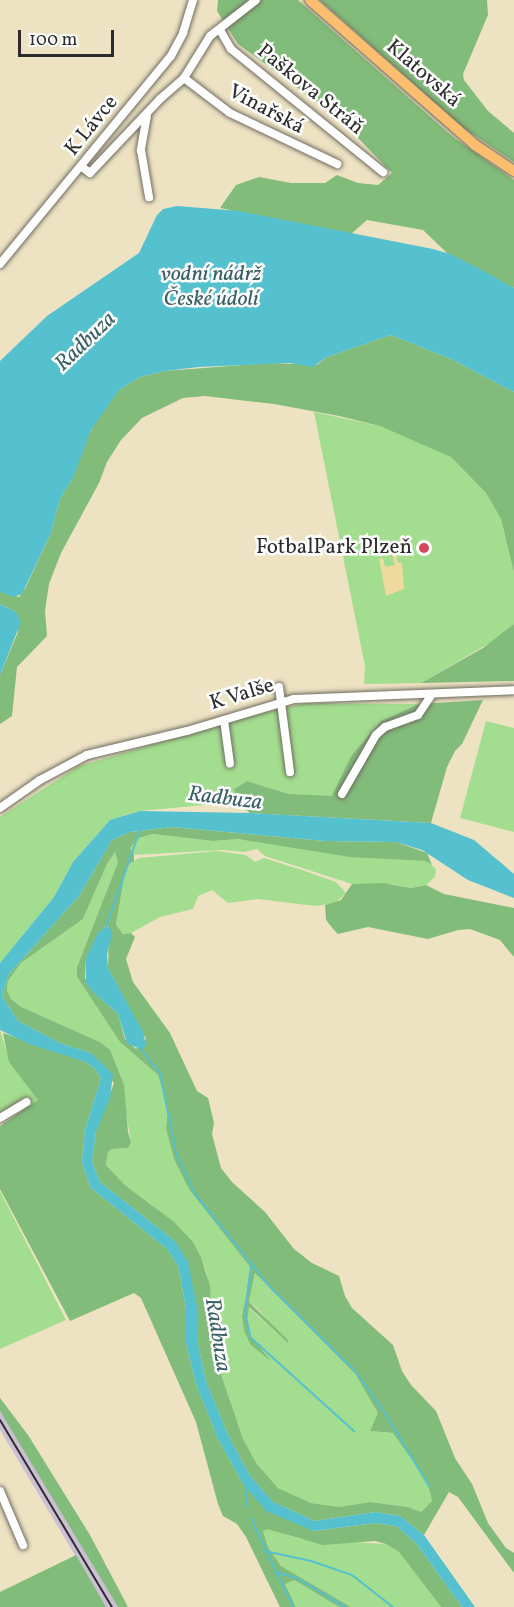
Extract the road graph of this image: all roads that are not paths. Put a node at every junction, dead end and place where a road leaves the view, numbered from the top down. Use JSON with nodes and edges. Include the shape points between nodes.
{"nodes":[{"id":1,"x":193,"y":0,"type":"edge"},
{"id":2,"x":256,"y":0,"type":"edge"},
{"id":3,"x":310,"y":0,"type":"edge"},
{"id":4,"x":220,"y":30,"type":"junction"},
{"id":5,"x":184,"y":78,"type":"junction"},
{"id":6,"x":147,"y":115,"type":"junction"},
{"id":7,"x":337,"y":164,"type":"dead end"},
{"id":8,"x":82,"y":167,"type":"junction"},
{"id":9,"x":514,"y":171,"type":"edge"},
{"id":10,"x":383,"y":172,"type":"dead end"},
{"id":11,"x":149,"y":197,"type":"dead end"},
{"id":12,"x":0,"y":264,"type":"edge"},
{"id":13,"x":279,"y":687,"type":"dead end"},
{"id":14,"x":514,"y":690,"type":"edge"},
{"id":15,"x":432,"y":694,"type":"junction"},
{"id":16,"x":282,"y":702,"type":"junction"},
{"id":17,"x":224,"y":720,"type":"junction"},
{"id":18,"x":230,"y":764,"type":"dead end"},
{"id":19,"x":290,"y":772,"type":"dead end"},
{"id":20,"x":342,"y":794,"type":"dead end"},
{"id":21,"x":0,"y":808,"type":"edge"},
{"id":22,"x":27,"y":1102,"type":"dead end"},
{"id":23,"x":0,"y":1118,"type":"edge"},
{"id":24,"x":0,"y":1491,"type":"edge"},
{"id":25,"x":23,"y":1545,"type":"dead end"}],
"edges":[{"from":1,"to":8,"type":"street","name":"K Lávce","via":[[171,56]]},
{"from":2,"to":4,"type":"street"},
{"from":3,"to":9,"type":"main road","name":"Klatovská","via":[[466,138]]},
{"from":4,"to":5,"type":"street","via":[[210,36]]},
{"from":4,"to":10,"type":"street","name":"Paškova Stráň","via":[[229,47]]},
{"from":5,"to":6,"type":"street"},
{"from":5,"to":7,"type":"street","name":"Vinařská","via":[[230,113]]},
{"from":6,"to":8,"type":"street","via":[[90,173]]},
{"from":6,"to":11,"type":"street","via":[[141,150]]},
{"from":8,"to":12,"type":"street","name":"K Lávce"},
{"from":13,"to":16,"type":"street"},
{"from":14,"to":15,"type":"street","name":"K Valše"},
{"from":15,"to":16,"type":"street","name":"K Valše"},
{"from":15,"to":20,"type":"street","via":[[418,715],[385,727],[376,735]]},
{"from":16,"to":17,"type":"street","name":"K Valše"},
{"from":16,"to":19,"type":"street"},
{"from":17,"to":18,"type":"street"},
{"from":17,"to":21,"type":"street","name":"K Valše","via":[[87,754]]},
{"from":22,"to":23,"type":"street"},
{"from":24,"to":25,"type":"street"}]}
